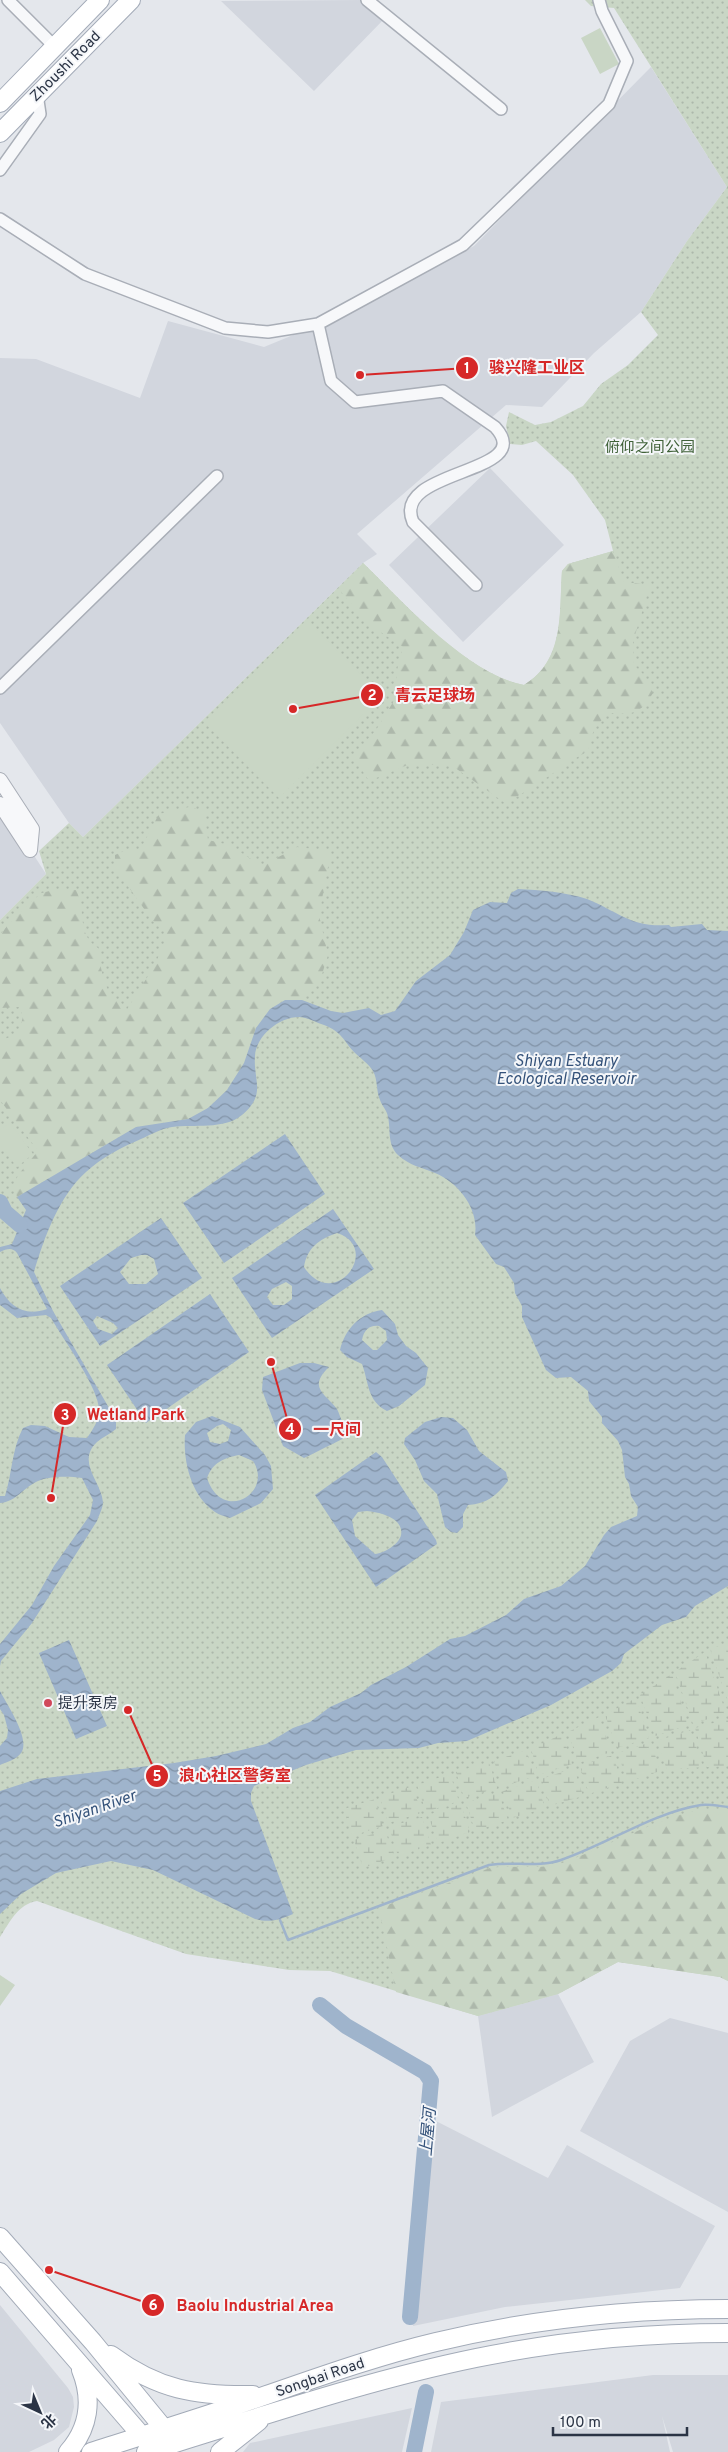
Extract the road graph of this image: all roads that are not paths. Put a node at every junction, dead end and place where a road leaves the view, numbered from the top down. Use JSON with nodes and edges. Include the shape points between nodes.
{"nodes":[{"id":1,"x":8,"y":0,"type":"edge"},
{"id":2,"x":100,"y":0,"type":"edge"},
{"id":3,"x":131,"y":0,"type":"edge"},
{"id":4,"x":367,"y":0,"type":"edge"},
{"id":5,"x":385,"y":0,"type":"edge"},
{"id":6,"x":599,"y":0,"type":"edge"},
{"id":7,"x":377,"y":9,"type":"junction"},
{"id":8,"x":54,"y":46,"type":"junction"},
{"id":9,"x":37,"y":94,"type":"junction"},
{"id":10,"x":0,"y":103,"type":"edge"},
{"id":11,"x":501,"y":109,"type":"dead end"},
{"id":12,"x":0,"y":133,"type":"edge"},
{"id":13,"x":0,"y":170,"type":"edge"},
{"id":14,"x":0,"y":219,"type":"edge"},
{"id":15,"x":318,"y":324,"type":"junction"},
{"id":16,"x":217,"y":476,"type":"dead end"},
{"id":17,"x":476,"y":585,"type":"dead end"},
{"id":18,"x":0,"y":688,"type":"edge"},
{"id":19,"x":0,"y":780,"type":"edge"},
{"id":20,"x":0,"y":804,"type":"edge"},
{"id":21,"x":0,"y":2237,"type":"edge"},
{"id":22,"x":0,"y":2272,"type":"edge"},
{"id":23,"x":728,"y":2309,"type":"edge"},
{"id":24,"x":728,"y":2333,"type":"edge"},
{"id":25,"x":93,"y":2342,"type":"junction"},
{"id":26,"x":77,"y":2363,"type":"junction"},
{"id":27,"x":274,"y":2393,"type":"junction"},
{"id":28,"x":264,"y":2416,"type":"junction"},
{"id":29,"x":173,"y":2441,"type":"edge"},
{"id":30,"x":148,"y":2447,"type":"edge"},
{"id":31,"x":68,"y":2452,"type":"edge"},
{"id":32,"x":90,"y":2452,"type":"edge"},
{"id":33,"x":220,"y":2452,"type":"edge"}],
"edges":[{"from":1,"to":8,"type":"street"},
{"from":2,"to":8,"type":"main road","name":"Zhoushi Road"},
{"from":3,"to":9,"type":"main road","name":"Zhoushi Road"},
{"from":4,"to":7,"type":"street"},
{"from":5,"to":7,"type":"street"},
{"from":6,"to":15,"type":"street","via":[[627,61],[609,104],[463,245]]},
{"from":7,"to":11,"type":"street"},
{"from":8,"to":10,"type":"main road","name":"Zhoushi Road"},
{"from":9,"to":12,"type":"main road","name":"Zhoushi Road"},
{"from":9,"to":13,"type":"street","via":[[40,114]]},
{"from":14,"to":15,"type":"street","via":[[85,274],[225,328],[268,332]]},
{"from":15,"to":17,"type":"street","via":[[331,381],[355,402],[443,392],[501,433],[501,450],[485,465],[440,480],[422,491],[412,501],[410,513],[413,522]]},
{"from":16,"to":18,"type":"street"},
{"from":19,"to":20,"type":"street","via":[[32,829],[30,850]]},
{"from":21,"to":25,"type":"main road"},
{"from":22,"to":26,"type":"main road"},
{"from":23,"to":27,"type":"main road","name":"Songbai Road","via":[[622,2313],[506,2327],[401,2351]]},
{"from":24,"to":28,"type":"main road","name":"Songbai Road","via":[[615,2338],[510,2351],[415,2372]]},
{"from":25,"to":27,"type":"main road","via":[[135,2372],[173,2389],[233,2395]]},
{"from":25,"to":29,"type":"main road"},
{"from":26,"to":30,"type":"main road"},
{"from":26,"to":31,"type":"main road","via":[[87,2387],[88,2410],[83,2431]]},
{"from":27,"to":29,"type":"main road","name":"Songbai Road"},
{"from":28,"to":29,"type":"main road","name":"Songbai Road"},
{"from":28,"to":33,"type":"main road"},
{"from":29,"to":30,"type":"main road"},
{"from":30,"to":32,"type":"main road"}]}
